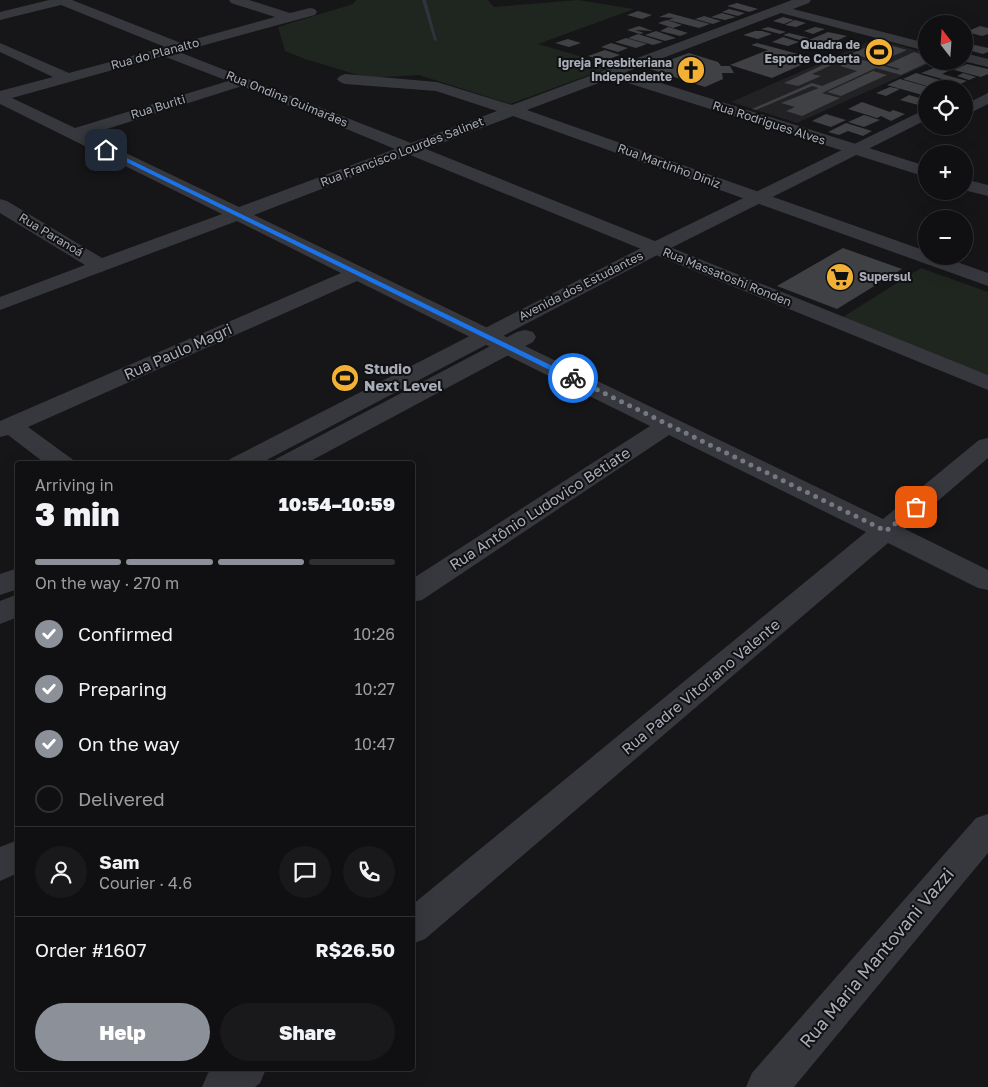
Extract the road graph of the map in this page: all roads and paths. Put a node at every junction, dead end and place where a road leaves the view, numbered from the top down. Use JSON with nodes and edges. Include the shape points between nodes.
{"nodes":[{"id":1,"x":64,"y":0,"type":"edge"},
{"id":2,"x":236,"y":0,"type":"edge"},
{"id":3,"x":804,"y":0,"type":"edge"},
{"id":4,"x":779,"y":9,"type":"junction"},
{"id":5,"x":310,"y":12,"type":"dead end"},
{"id":6,"x":0,"y":16,"type":"edge"},
{"id":7,"x":288,"y":17,"type":"junction"},
{"id":8,"x":918,"y":46,"type":"edge"},
{"id":9,"x":0,"y":47,"type":"edge"},
{"id":10,"x":179,"y":47,"type":"junction"},
{"id":11,"x":163,"y":51,"type":"junction"},
{"id":12,"x":973,"y":60,"type":"edge"},
{"id":13,"x":988,"y":64,"type":"edge"},
{"id":14,"x":612,"y":73,"type":"junction"},
{"id":15,"x":68,"y":78,"type":"junction"},
{"id":16,"x":345,"y":79,"type":"dead end"},
{"id":17,"x":243,"y":81,"type":"junction"},
{"id":18,"x":987,"y":94,"type":"edge"},
{"id":19,"x":973,"y":95,"type":"edge"},
{"id":20,"x":0,"y":97,"type":"edge"},
{"id":21,"x":973,"y":104,"type":"edge"},
{"id":22,"x":512,"y":110,"type":"junction"},
{"id":23,"x":918,"y":122,"type":"edge"},
{"id":24,"x":918,"y":125,"type":"edge"},
{"id":25,"x":73,"y":134,"type":"junction"},
{"id":26,"x":410,"y":149,"type":"junction"},
{"id":27,"x":854,"y":150,"type":"junction"},
{"id":28,"x":875,"y":157,"type":"junction"},
{"id":29,"x":918,"y":170,"type":"edge"},
{"id":30,"x":973,"y":187,"type":"edge"},
{"id":31,"x":988,"y":191,"type":"edge"},
{"id":32,"x":767,"y":201,"type":"junction"},
{"id":33,"x":0,"y":205,"type":"edge"},
{"id":34,"x":237,"y":214,"type":"junction"},
{"id":35,"x":656,"y":248,"type":"junction"},
{"id":36,"x":677,"y":256,"type":"junction"},
{"id":37,"x":101,"y":266,"type":"junction"},
{"id":38,"x":357,"y":273,"type":"junction"},
{"id":39,"x":988,"y":280,"type":"edge"},
{"id":40,"x":0,"y":304,"type":"edge"},
{"id":41,"x":497,"y":341,"type":"junction"},
{"id":42,"x":988,"y":383,"type":"edge"},
{"id":43,"x":333,"y":415,"type":"junction"},
{"id":44,"x":668,"y":425,"type":"junction"},
{"id":45,"x":5,"y":428,"type":"edge"},
{"id":46,"x":353,"y":428,"type":"junction"},
{"id":47,"x":988,"y":445,"type":"edge"},
{"id":48,"x":58,"y":461,"type":"edge"},
{"id":49,"x":245,"y":461,"type":"edge"},
{"id":50,"x":291,"y":461,"type":"edge"},
{"id":51,"x":886,"y":531,"type":"junction"},
{"id":52,"x":15,"y":578,"type":"edge"},
{"id":53,"x":988,"y":582,"type":"edge"},
{"id":54,"x":0,"y":586,"type":"edge"},
{"id":55,"x":415,"y":592,"type":"edge"},
{"id":56,"x":15,"y":606,"type":"edge"},
{"id":57,"x":0,"y":614,"type":"edge"},
{"id":58,"x":988,"y":828,"type":"edge"},
{"id":59,"x":15,"y":856,"type":"edge"},
{"id":60,"x":0,"y":866,"type":"edge"},
{"id":61,"x":415,"y":925,"type":"edge"},
{"id":62,"x":243,"y":1071,"type":"edge"},
{"id":63,"x":223,"y":1087,"type":"edge"},
{"id":64,"x":767,"y":1087,"type":"edge"}],
"edges":[{"from":1,"to":6,"type":"street"},
{"from":1,"to":10,"type":"street"},
{"from":2,"to":7,"type":"street"},
{"from":3,"to":4,"type":"street","name":"Rua Francisco Lourdes Salinet"},
{"from":4,"to":8,"type":"street"},
{"from":4,"to":14,"type":"street","name":"Rua Francisco Lourdes Salinet"},
{"from":5,"to":7,"type":"street","name":"Rua do Planalto"},
{"from":7,"to":10,"type":"street","name":"Rua do Planalto"},
{"from":9,"to":15,"type":"street"},
{"from":10,"to":11,"type":"street","name":"Rua do Planalto"},
{"from":11,"to":15,"type":"street","name":"Rua do Planalto"},
{"from":11,"to":17,"type":"street","name":"Rua Ondina Guimarães"},
{"from":12,"to":13,"type":"street"},
{"from":14,"to":22,"type":"street","name":"Rua Francisco Lourdes Salinet"},
{"from":14,"to":27,"type":"street","name":"Rua Rodrigues Alves"},
{"from":15,"to":20,"type":"street","name":"Rua do Planalto"},
{"from":16,"to":22,"type":"street","name":"Rua Martinho Diniz","via":[[437,87]]},
{"from":17,"to":25,"type":"street","name":"Rua Buriti"},
{"from":17,"to":26,"type":"street","name":"Rua Ondina Guimarães"},
{"from":18,"to":19,"type":"street"},
{"from":18,"to":21,"type":"street"},
{"from":20,"to":25,"type":"street"},
{"from":22,"to":26,"type":"street","name":"Rua Francisco Lourdes Salinet"},
{"from":22,"to":32,"type":"street","name":"Rua Martinho Diniz"},
{"from":23,"to":27,"type":"street","name":"Avenida dos Estudantes"},
{"from":24,"to":28,"type":"street","name":"Avenida dos Estudantes"},
{"from":25,"to":34,"type":"street"},
{"from":26,"to":34,"type":"street","name":"Rua Francisco Lourdes Salinet"},
{"from":26,"to":35,"type":"street","name":"Rua Massatoshi Ronden"},
{"from":27,"to":28,"type":"street","name":"Rua Rodrigues Alves"},
{"from":27,"to":32,"type":"street","name":"Avenida dos Estudantes"},
{"from":28,"to":29,"type":"street","name":"Rua Rodrigues Alves"},
{"from":28,"to":32,"type":"street","name":"Avenida dos Estudantes"},
{"from":30,"to":31,"type":"street"},
{"from":32,"to":35,"type":"street","name":"Avenida dos Estudantes"},
{"from":32,"to":36,"type":"street","name":"Avenida dos Estudantes"},
{"from":32,"to":39,"type":"street","name":"Rua Martinho Diniz"},
{"from":33,"to":37,"type":"street","name":"Rua Paranoá"},
{"from":34,"to":37,"type":"street","name":"Rua Francisco Lourdes Salinet"},
{"from":34,"to":38,"type":"street"},
{"from":35,"to":36,"type":"street","name":"Rua Massatoshi Ronden"},
{"from":35,"to":41,"type":"street","name":"Avenida dos Estudantes"},
{"from":36,"to":41,"type":"street","name":"Avenida dos Estudantes"},
{"from":36,"to":42,"type":"street","name":"Rua Massatoshi Ronden"},
{"from":37,"to":40,"type":"street","name":"Rua Francisco Lourdes Salinet"},
{"from":38,"to":41,"type":"street"},
{"from":38,"to":45,"type":"street","name":"Rua Paulo Magri"},
{"from":41,"to":43,"type":"street","name":"Avenida dos Estudantes"},
{"from":41,"to":44,"type":"street"},
{"from":41,"to":46,"type":"street","name":"Avenida dos Estudantes"},
{"from":43,"to":46,"type":"street"},
{"from":43,"to":49,"type":"street","name":"Avenida dos Estudantes"},
{"from":44,"to":51,"type":"street"},
{"from":44,"to":55,"type":"street","name":"Rua Antônio Ludovico Betiate"},
{"from":45,"to":48,"type":"street"},
{"from":46,"to":50,"type":"street","name":"Avenida dos Estudantes"},
{"from":47,"to":51,"type":"street","name":"Rua Padre Vitoriano Valente"},
{"from":51,"to":53,"type":"street"},
{"from":51,"to":61,"type":"street","name":"Rua Padre Vitoriano Valente"},
{"from":52,"to":54,"type":"street"},
{"from":56,"to":57,"type":"street"},
{"from":58,"to":64,"type":"street","name":"Rua Maria Mantovani Vazzi"},
{"from":59,"to":60,"type":"street"},
{"from":62,"to":63,"type":"street"}]}
